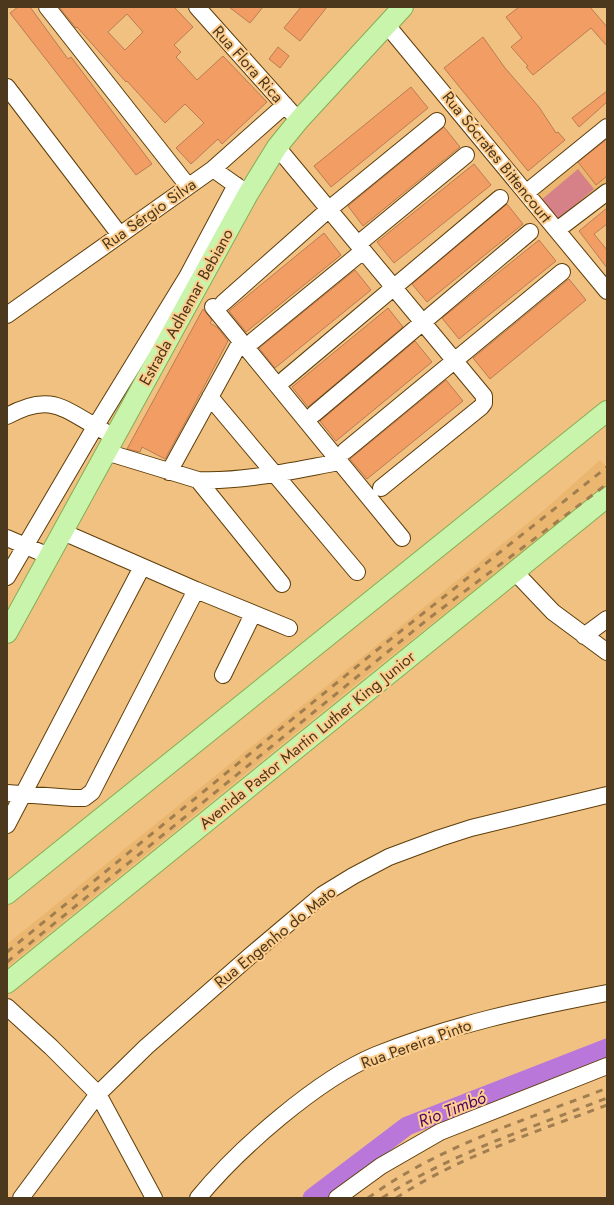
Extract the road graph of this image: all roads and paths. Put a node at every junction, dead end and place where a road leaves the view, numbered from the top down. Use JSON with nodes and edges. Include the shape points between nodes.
{"nodes":[{"id":1,"x":46,"y":7,"type":"edge"},
{"id":2,"x":197,"y":7,"type":"edge"},
{"id":3,"x":403,"y":7,"type":"edge"},
{"id":4,"x":386,"y":24,"type":"junction"},
{"id":5,"x":7,"y":87,"type":"edge"},
{"id":6,"x":285,"y":105,"type":"junction"},
{"id":7,"x":299,"y":120,"type":"junction"},
{"id":8,"x":437,"y":121,"type":"dead end"},
{"id":9,"x":607,"y":127,"type":"edge"},
{"id":10,"x":277,"y":148,"type":"junction"},
{"id":11,"x":466,"y":155,"type":"dead end"},
{"id":12,"x":213,"y":170,"type":"junction"},
{"id":13,"x":188,"y":186,"type":"junction"},
{"id":14,"x":242,"y":190,"type":"junction"},
{"id":15,"x":527,"y":192,"type":"junction"},
{"id":16,"x":607,"y":192,"type":"edge"},
{"id":17,"x":500,"y":198,"type":"dead end"},
{"id":18,"x":328,"y":210,"type":"junction"},
{"id":19,"x":557,"y":230,"type":"junction"},
{"id":20,"x":530,"y":232,"type":"dead end"},
{"id":21,"x":120,"y":235,"type":"junction"},
{"id":22,"x":360,"y":248,"type":"junction"},
{"id":23,"x":562,"y":272,"type":"dead end"},
{"id":24,"x":394,"y":287,"type":"junction"},
{"id":25,"x":607,"y":291,"type":"edge"},
{"id":26,"x":7,"y":315,"type":"edge"},
{"id":27,"x":423,"y":321,"type":"junction"},
{"id":28,"x":247,"y":341,"type":"junction"},
{"id":29,"x":456,"y":361,"type":"junction"},
{"id":30,"x":285,"y":379,"type":"dead end"},
{"id":31,"x":210,"y":397,"type":"junction"},
{"id":32,"x":607,"y":411,"type":"edge"},
{"id":33,"x":314,"y":414,"type":"dead end"},
{"id":34,"x":7,"y":416,"type":"edge"},
{"id":35,"x":96,"y":427,"type":"junction"},
{"id":36,"x":110,"y":444,"type":"junction"},
{"id":37,"x":343,"y":457,"type":"junction"},
{"id":38,"x":169,"y":472,"type":"junction"},
{"id":39,"x":275,"y":473,"type":"junction"},
{"id":40,"x":198,"y":480,"type":"junction"},
{"id":41,"x":380,"y":488,"type":"dead end"},
{"id":42,"x":607,"y":497,"type":"edge"},
{"id":43,"x":62,"y":532,"type":"junction"},
{"id":44,"x":7,"y":538,"type":"edge"},
{"id":45,"x":402,"y":538,"type":"dead end"},
{"id":46,"x":24,"y":546,"type":"junction"},
{"id":47,"x":49,"y":556,"type":"junction"},
{"id":48,"x":142,"y":567,"type":"junction"},
{"id":49,"x":514,"y":571,"type":"junction"},
{"id":50,"x":357,"y":572,"type":"dead end"},
{"id":51,"x":7,"y":577,"type":"edge"},
{"id":52,"x":282,"y":584,"type":"dead end"},
{"id":53,"x":196,"y":590,"type":"junction"},
{"id":54,"x":253,"y":614,"type":"junction"},
{"id":55,"x":607,"y":619,"type":"edge"},
{"id":56,"x":288,"y":628,"type":"dead end"},
{"id":57,"x":7,"y":633,"type":"edge"},
{"id":58,"x":584,"y":636,"type":"junction"},
{"id":59,"x":607,"y":652,"type":"edge"},
{"id":60,"x":223,"y":675,"type":"dead end"},
{"id":61,"x":7,"y":793,"type":"edge"},
{"id":62,"x":23,"y":794,"type":"junction"},
{"id":63,"x":607,"y":795,"type":"edge"},
{"id":64,"x":7,"y":825,"type":"edge"},
{"id":65,"x":11,"y":887,"type":"edge"},
{"id":66,"x":7,"y":983,"type":"edge"},
{"id":67,"x":607,"y":993,"type":"edge"},
{"id":68,"x":7,"y":1007,"type":"edge"},
{"id":69,"x":607,"y":1066,"type":"edge"},
{"id":70,"x":98,"y":1094,"type":"junction"},
{"id":71,"x":22,"y":1198,"type":"edge"},
{"id":72,"x":154,"y":1198,"type":"edge"},
{"id":73,"x":198,"y":1198,"type":"edge"},
{"id":74,"x":337,"y":1198,"type":"edge"}],
"edges":[{"from":1,"to":13,"type":"street"},
{"from":2,"to":6,"type":"street","name":"Rua Flora Rica"},
{"from":3,"to":4,"type":"main road","name":"Estrada Adhemar Bebiano"},
{"from":4,"to":7,"type":"main road","name":"Estrada Adhemar Bebiano"},
{"from":4,"to":15,"type":"street","name":"Rua Sócrates Bittencourt"},
{"from":5,"to":21,"type":"street"},
{"from":6,"to":7,"type":"street","name":"Rua Flora Rica"},
{"from":6,"to":12,"type":"street","name":"Rua Sérgio Silva"},
{"from":7,"to":10,"type":"main road","name":"Estrada Adhemar Bebiano"},
{"from":8,"to":18,"type":"street"},
{"from":9,"to":15,"type":"street"},
{"from":10,"to":14,"type":"main road","name":"Estrada Adhemar Bebiano"},
{"from":10,"to":18,"type":"street"},
{"from":11,"to":22,"type":"street"},
{"from":12,"to":13,"type":"street","name":"Rua Sérgio Silva"},
{"from":12,"to":14,"type":"street"},
{"from":13,"to":21,"type":"street","name":"Rua Sérgio Silva"},
{"from":14,"to":35,"type":"street","name":"Estrada Adhemar Bebiano"},
{"from":14,"to":36,"type":"main road","name":"Estrada Adhemar Bebiano"},
{"from":15,"to":19,"type":"street","name":"Rua Sócrates Bittencourt"},
{"from":16,"to":19,"type":"street"},
{"from":17,"to":24,"type":"street"},
{"from":18,"to":22,"type":"street"},
{"from":18,"to":28,"type":"street","via":[[218,305]]},
{"from":19,"to":25,"type":"street","name":"Rua Sócrates Bittencourt"},
{"from":20,"to":27,"type":"street"},
{"from":21,"to":26,"type":"street","name":"Rua Sérgio Silva"},
{"from":22,"to":24,"type":"street"},
{"from":22,"to":28,"type":"street"},
{"from":23,"to":29,"type":"street"},
{"from":24,"to":27,"type":"street"},
{"from":24,"to":30,"type":"street"},
{"from":27,"to":29,"type":"street"},
{"from":27,"to":33,"type":"street"},
{"from":28,"to":31,"type":"street"},
{"from":28,"to":37,"type":"street"},
{"from":29,"to":37,"type":"street"},
{"from":29,"to":41,"type":"street","via":[[484,396],[484,403]]},
{"from":31,"to":38,"type":"street"},
{"from":31,"to":39,"type":"street"},
{"from":32,"to":65,"type":"main road"},
{"from":34,"to":35,"type":"street","via":[[43,403],[55,405]]},
{"from":35,"to":36,"type":"street"},
{"from":35,"to":46,"type":"street","name":"Estrada Adhemar Bebiano"},
{"from":36,"to":38,"type":"street"},
{"from":36,"to":43,"type":"main road","name":"Estrada Adhemar Bebiano"},
{"from":37,"to":39,"type":"street"},
{"from":37,"to":45,"type":"street"},
{"from":38,"to":40,"type":"street"},
{"from":39,"to":40,"type":"street"},
{"from":39,"to":50,"type":"street"},
{"from":40,"to":52,"type":"street"},
{"from":42,"to":49,"type":"main road","name":"Avenida Pastor Martin Luther King Junior"},
{"from":43,"to":47,"type":"main road","name":"Estrada Adhemar Bebiano"},
{"from":43,"to":48,"type":"street"},
{"from":44,"to":46,"type":"street"},
{"from":46,"to":47,"type":"street"},
{"from":46,"to":51,"type":"street","name":"Estrada Adhemar Bebiano"},
{"from":47,"to":57,"type":"main road","name":"Estrada Adhemar Bebiano"},
{"from":48,"to":53,"type":"street"},
{"from":48,"to":62,"type":"street"},
{"from":49,"to":58,"type":"street","via":[[553,612]]},
{"from":49,"to":66,"type":"main road","name":"Avenida Pastor Martin Luther King Junior"},
{"from":53,"to":54,"type":"street"},
{"from":53,"to":62,"type":"street","via":[[92,792],[84,798]]},
{"from":54,"to":56,"type":"street"},
{"from":54,"to":60,"type":"street"},
{"from":55,"to":58,"type":"street"},
{"from":58,"to":59,"type":"street"},
{"from":61,"to":62,"type":"street"},
{"from":62,"to":64,"type":"street"},
{"from":63,"to":70,"type":"street","name":"Rua Engenho do Mato","via":[[471,828],[389,857],[353,876],[322,895],[250,956],[146,1047]]},
{"from":67,"to":73,"type":"street","name":"Rua Pereira Pinto","via":[[453,1028],[376,1056],[337,1076],[299,1104],[220,1172]]},
{"from":68,"to":70,"type":"street"},
{"from":69,"to":74,"type":"street","via":[[440,1132],[380,1166]]},
{"from":70,"to":71,"type":"street","name":"Rua Engenho do Mato"},
{"from":70,"to":72,"type":"street"}]}
